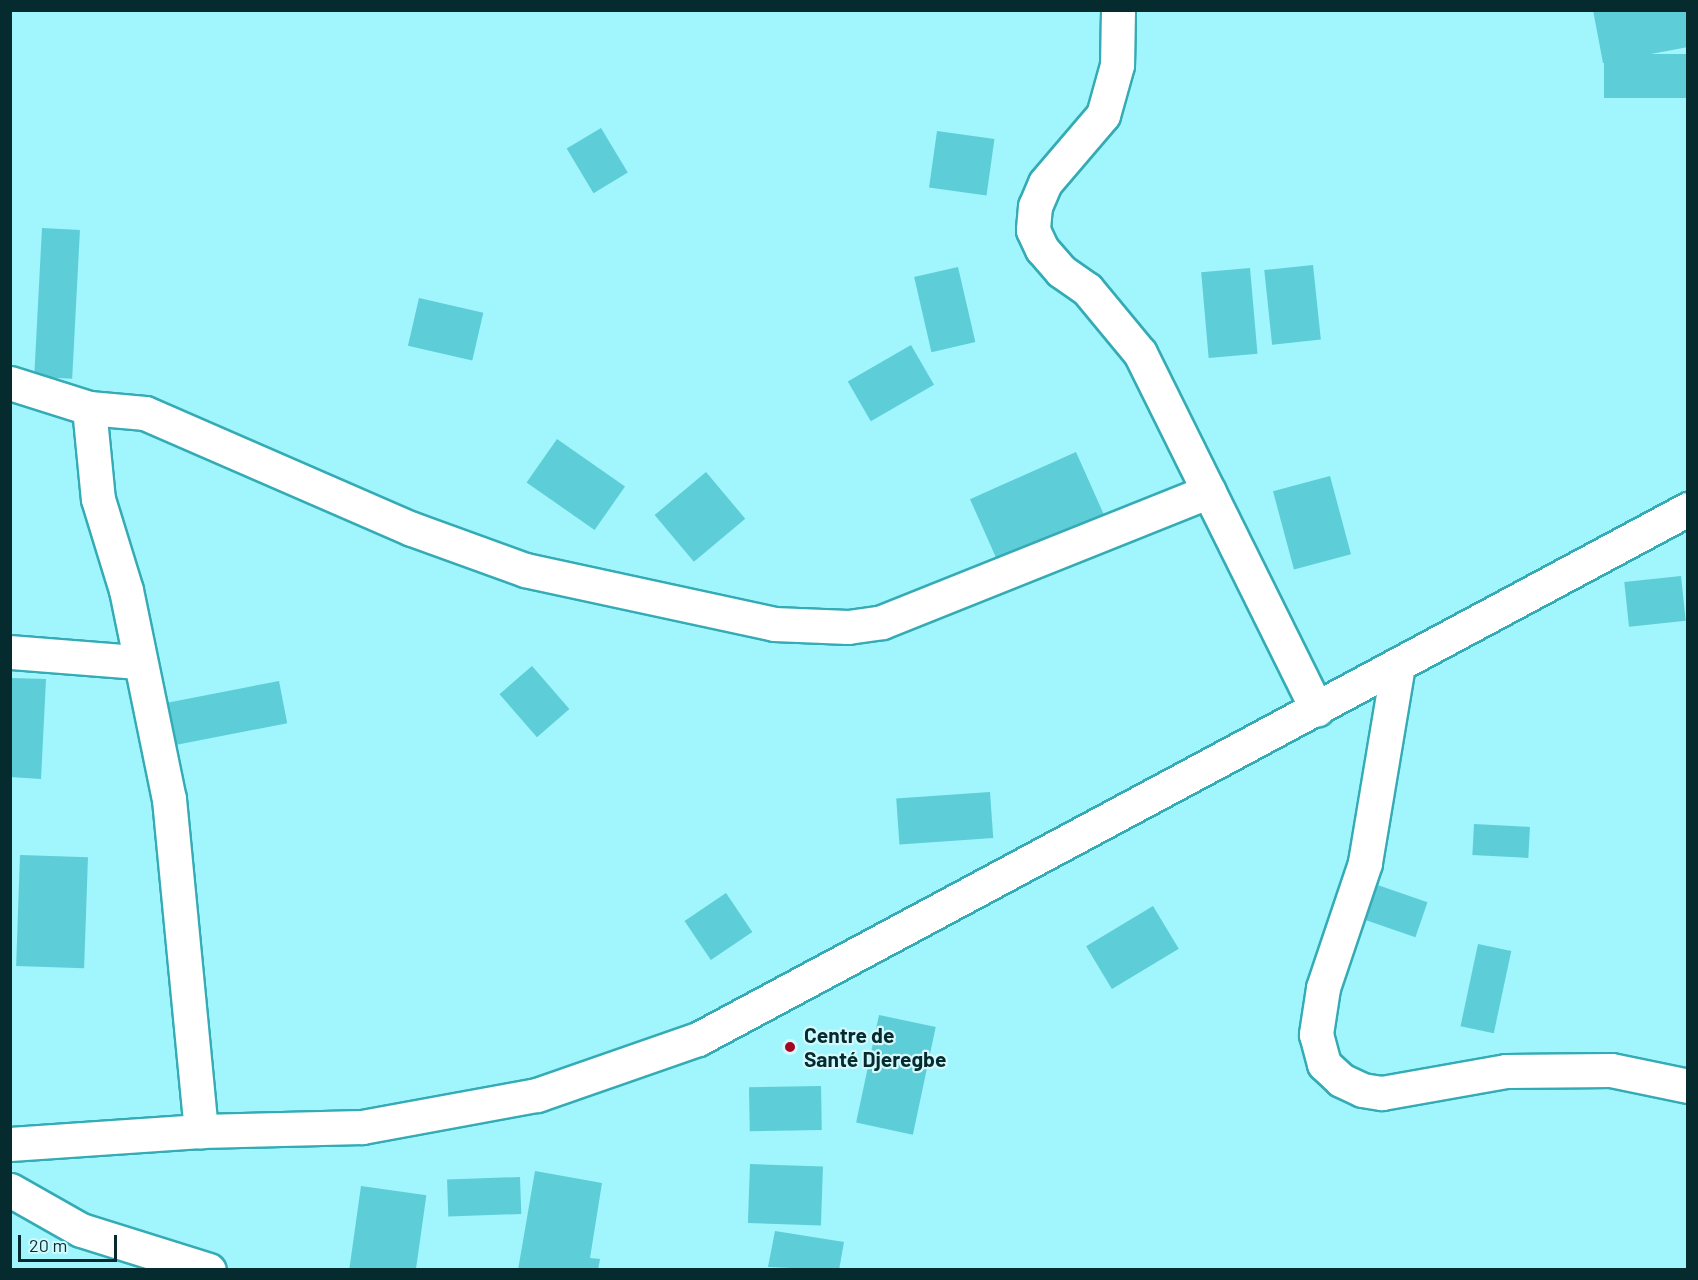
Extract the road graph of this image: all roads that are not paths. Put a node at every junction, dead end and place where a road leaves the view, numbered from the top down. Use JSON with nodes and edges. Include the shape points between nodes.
{"nodes":[{"id":1,"x":1118,"y":10,"type":"edge"},
{"id":2,"x":10,"y":383,"type":"edge"},
{"id":3,"x":89,"y":408,"type":"junction"},
{"id":4,"x":1209,"y":491,"type":"junction"},
{"id":5,"x":1688,"y":509,"type":"edge"},
{"id":6,"x":10,"y":652,"type":"edge"},
{"id":7,"x":138,"y":662,"type":"junction"},
{"id":8,"x":1398,"y":665,"type":"junction"},
{"id":9,"x":1317,"y":709,"type":"junction"},
{"id":10,"x":1688,"y":1086,"type":"edge"},
{"id":11,"x":201,"y":1131,"type":"junction"},
{"id":12,"x":10,"y":1144,"type":"edge"},
{"id":13,"x":10,"y":1190,"type":"edge"},
{"id":14,"x":209,"y":1269,"type":"edge"}],
"edges":[{"from":1,"to":4,"type":"street","via":[[1117,65],[1103,115],[1045,183],[1035,206],[1034,230],[1042,249],[1061,271],[1095,297],[1140,353]]},
{"from":2,"to":3,"type":"street"},
{"from":3,"to":4,"type":"street","via":[[145,413],[412,529],[525,570],[774,624],[848,627],[882,622]]},
{"from":3,"to":7,"type":"street","via":[[98,499],[126,590]]},
{"from":4,"to":9,"type":"street"},
{"from":5,"to":8,"type":"street"},
{"from":6,"to":7,"type":"street"},
{"from":7,"to":11,"type":"street","via":[[169,799]]},
{"from":8,"to":9,"type":"street"},
{"from":8,"to":10,"type":"street","via":[[1365,863],[1323,988],[1316,1035],[1324,1064],[1341,1080],[1362,1090],[1383,1093],[1506,1071],[1611,1070]]},
{"from":9,"to":11,"type":"street","via":[[698,1039],[537,1095],[362,1127]]},
{"from":11,"to":12,"type":"street"},
{"from":13,"to":14,"type":"street","via":[[81,1230]]}]}
